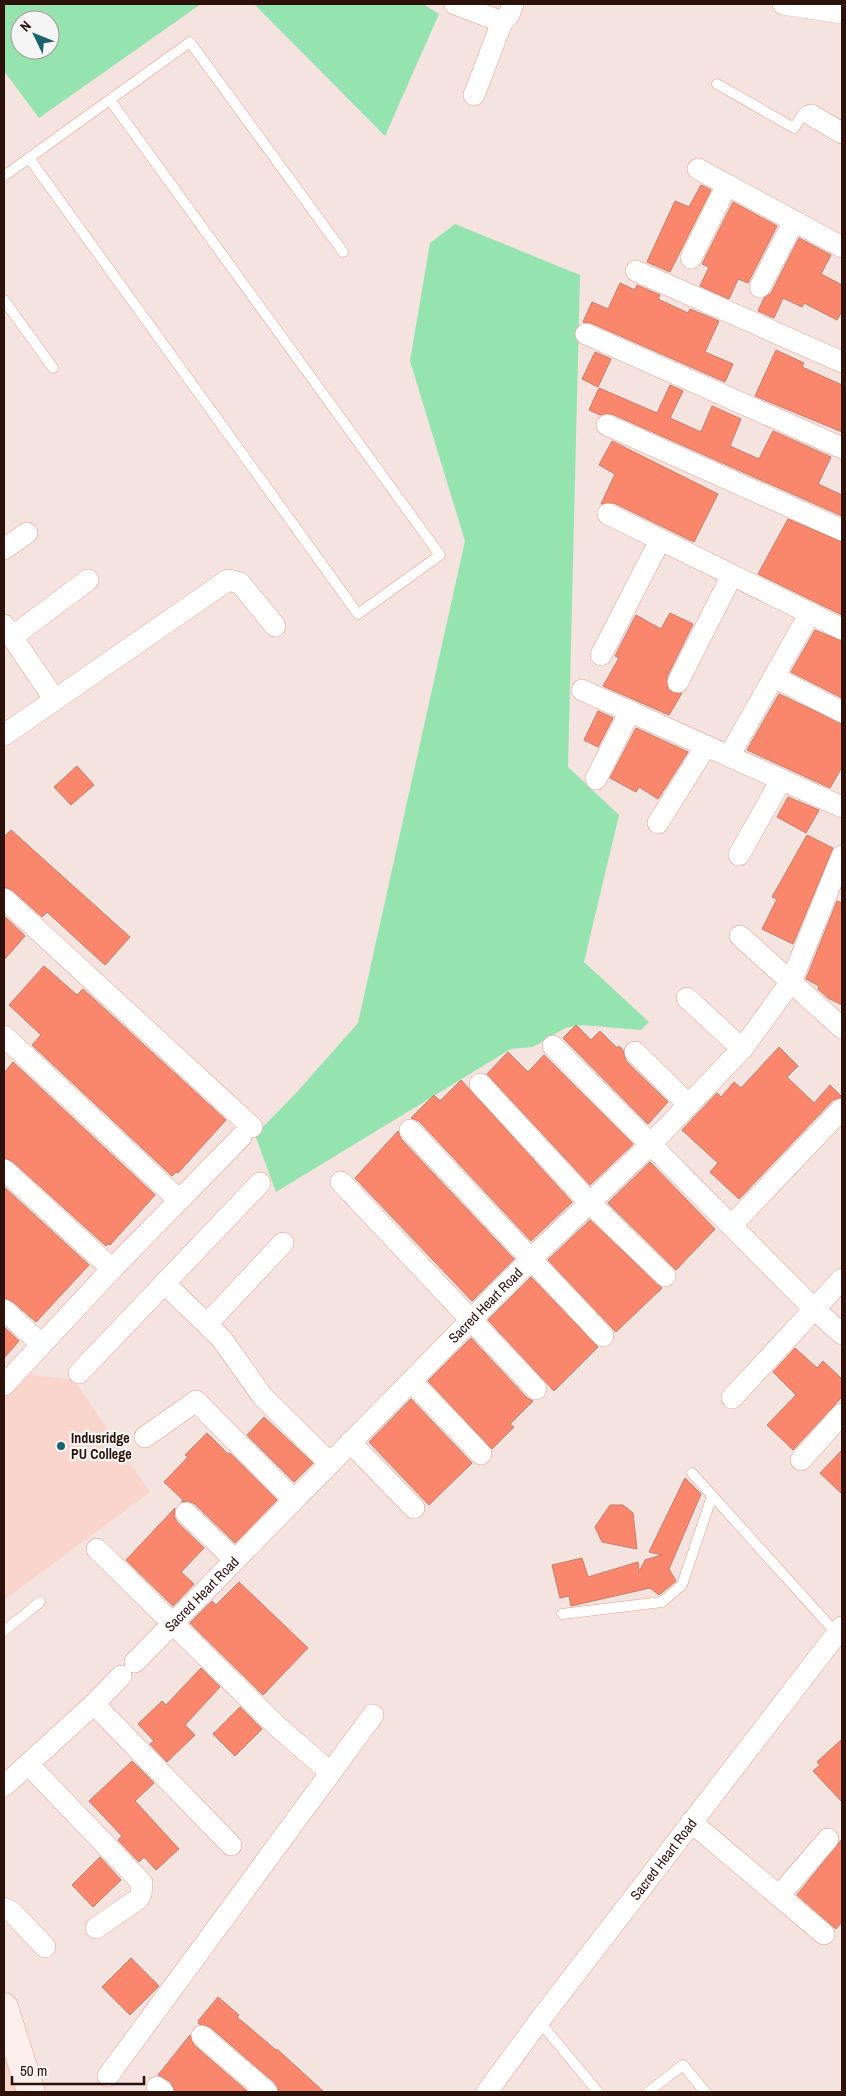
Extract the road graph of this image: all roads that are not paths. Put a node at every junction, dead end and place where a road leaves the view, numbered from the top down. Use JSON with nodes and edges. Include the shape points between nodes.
{"nodes":[{"id":1,"x":455,"y":4,"type":"edge"},
{"id":2,"x":514,"y":4,"type":"edge"},
{"id":3,"x":784,"y":4,"type":"edge"},
{"id":4,"x":842,"y":13,"type":"edge"},
{"id":5,"x":502,"y":22,"type":"junction"},
{"id":6,"x":717,"y":84,"type":"dead end"},
{"id":7,"x":474,"y":95,"type":"dead end"},
{"id":8,"x":110,"y":100,"type":"junction"},
{"id":9,"x":810,"y":115,"type":"joint"},
{"id":10,"x":842,"y":133,"type":"edge"},
{"id":11,"x":29,"y":158,"type":"junction"},
{"id":12,"x":698,"y":169,"type":"dead end"},
{"id":13,"x":4,"y":176,"type":"edge"},
{"id":14,"x":727,"y":185,"type":"junction"},
{"id":15,"x":794,"y":221,"type":"junction"},
{"id":16,"x":842,"y":248,"type":"edge"},
{"id":17,"x":343,"y":252,"type":"dead end"},
{"id":18,"x":691,"y":258,"type":"dead end"},
{"id":19,"x":636,"y":271,"type":"dead end"},
{"id":20,"x":760,"y":288,"type":"dead end"},
{"id":21,"x":4,"y":300,"type":"edge"},
{"id":22,"x":586,"y":334,"type":"dead end"},
{"id":23,"x":842,"y":362,"type":"edge"},
{"id":24,"x":53,"y":368,"type":"dead end"},
{"id":25,"x":606,"y":425,"type":"dead end"},
{"id":26,"x":842,"y":448,"type":"edge"},
{"id":27,"x":608,"y":514,"type":"dead end"},
{"id":28,"x":842,"y":530,"type":"edge"},
{"id":29,"x":27,"y":533,"type":"dead end"},
{"id":30,"x":660,"y":540,"type":"junction"},
{"id":31,"x":4,"y":549,"type":"edge"},
{"id":32,"x":732,"y":575,"type":"junction"},
{"id":33,"x":88,"y":580,"type":"dead end"},
{"id":34,"x":810,"y":613,"type":"junction"},
{"id":35,"x":275,"y":626,"type":"dead end"},
{"id":36,"x":842,"y":629,"type":"edge"},
{"id":37,"x":8,"y":631,"type":"edge"},
{"id":38,"x":601,"y":655,"type":"dead end"},
{"id":39,"x":774,"y":677,"type":"junction"},
{"id":40,"x":678,"y":682,"type":"dead end"},
{"id":41,"x":582,"y":690,"type":"dead end"},
{"id":42,"x":55,"y":700,"type":"junction"},
{"id":43,"x":630,"y":712,"type":"junction"},
{"id":44,"x":842,"y":712,"type":"edge"},
{"id":45,"x":4,"y":735,"type":"edge"},
{"id":46,"x":706,"y":746,"type":"junction"},
{"id":47,"x":729,"y":756,"type":"junction"},
{"id":48,"x":596,"y":779,"type":"dead end"},
{"id":49,"x":781,"y":780,"type":"junction"},
{"id":50,"x":842,"y":807,"type":"edge"},
{"id":51,"x":658,"y":823,"type":"dead end"},
{"id":52,"x":739,"y":855,"type":"dead end"},
{"id":53,"x":842,"y":856,"type":"edge"},
{"id":54,"x":4,"y":899,"type":"edge"},
{"id":55,"x":740,"y":936,"type":"dead end"},
{"id":56,"x":791,"y":982,"type":"junction"},
{"id":57,"x":687,"y":998,"type":"dead end"},
{"id":58,"x":842,"y":1028,"type":"edge"},
{"id":59,"x":4,"y":1036,"type":"edge"},
{"id":60,"x":553,"y":1046,"type":"dead end"},
{"id":61,"x":742,"y":1050,"type":"junction"},
{"id":62,"x":636,"y":1052,"type":"dead end"},
{"id":63,"x":480,"y":1084,"type":"dead end"},
{"id":64,"x":688,"y":1104,"type":"junction"},
{"id":65,"x":842,"y":1109,"type":"edge"},
{"id":66,"x":410,"y":1130,"type":"dead end"},
{"id":67,"x":650,"y":1145,"type":"junction"},
{"id":68,"x":4,"y":1170,"type":"edge"},
{"id":69,"x":341,"y":1182,"type":"dead end"},
{"id":70,"x":260,"y":1183,"type":"dead end"},
{"id":71,"x":179,"y":1200,"type":"junction"},
{"id":72,"x":590,"y":1202,"type":"junction"},
{"id":73,"x":731,"y":1226,"type":"junction"},
{"id":74,"x":283,"y":1243,"type":"dead end"},
{"id":75,"x":531,"y":1259,"type":"junction"},
{"id":76,"x":112,"y":1269,"type":"junction"},
{"id":77,"x":664,"y":1276,"type":"dead end"},
{"id":78,"x":842,"y":1279,"type":"edge"},
{"id":79,"x":164,"y":1283,"type":"junction"},
{"id":80,"x":813,"y":1308,"type":"junction"},
{"id":81,"x":4,"y":1310,"type":"edge"},
{"id":82,"x":471,"y":1320,"type":"junction"},
{"id":83,"x":207,"y":1324,"type":"junction"},
{"id":84,"x":842,"y":1334,"type":"edge"},
{"id":85,"x":603,"y":1336,"type":"dead end"},
{"id":86,"x":41,"y":1344,"type":"junction"},
{"id":87,"x":79,"y":1372,"type":"dead end"},
{"id":88,"x":411,"y":1381,"type":"junction"},
{"id":89,"x":4,"y":1385,"type":"edge"},
{"id":90,"x":536,"y":1389,"type":"dead end"},
{"id":91,"x":732,"y":1398,"type":"dead end"},
{"id":92,"x":842,"y":1414,"type":"edge"},
{"id":93,"x":145,"y":1437,"type":"dead end"},
{"id":94,"x":350,"y":1442,"type":"junction"},
{"id":95,"x":481,"y":1454,"type":"dead end"},
{"id":96,"x":801,"y":1460,"type":"dead end"},
{"id":97,"x":330,"y":1462,"type":"junction"},
{"id":98,"x":692,"y":1473,"type":"dead end"},
{"id":99,"x":712,"y":1496,"type":"junction"},
{"id":100,"x":294,"y":1500,"type":"junction"},
{"id":101,"x":414,"y":1508,"type":"dead end"},
{"id":102,"x":186,"y":1513,"type":"dead end"},
{"id":103,"x":97,"y":1549,"type":"dead end"},
{"id":104,"x":235,"y":1560,"type":"junction"},
{"id":105,"x":40,"y":1602,"type":"dead end"},
{"id":106,"x":562,"y":1614,"type":"dead end"},
{"id":107,"x":173,"y":1622,"type":"junction"},
{"id":108,"x":839,"y":1630,"type":"edge"},
{"id":109,"x":4,"y":1631,"type":"edge"},
{"id":110,"x":94,"y":1704,"type":"junction"},
{"id":111,"x":373,"y":1715,"type":"dead end"},
{"id":112,"x":28,"y":1764,"type":"junction"},
{"id":113,"x":330,"y":1772,"type":"junction"},
{"id":114,"x":4,"y":1786,"type":"edge"},
{"id":115,"x":692,"y":1822,"type":"junction"},
{"id":116,"x":828,"y":1839,"type":"dead end"},
{"id":117,"x":231,"y":1845,"type":"dead end"},
{"id":118,"x":779,"y":1896,"type":"junction"},
{"id":119,"x":4,"y":1908,"type":"edge"},
{"id":120,"x":96,"y":1928,"type":"dead end"},
{"id":121,"x":824,"y":1934,"type":"dead end"},
{"id":122,"x":45,"y":1947,"type":"dead end"},
{"id":123,"x":4,"y":2007,"type":"edge"},
{"id":124,"x":539,"y":2021,"type":"junction"},
{"id":125,"x":202,"y":2036,"type":"dead end"},
{"id":126,"x":108,"y":2076,"type":"dead end"},
{"id":127,"x":31,"y":2092,"type":"edge"},
{"id":128,"x":267,"y":2092,"type":"edge"},
{"id":129,"x":487,"y":2092,"type":"edge"},
{"id":130,"x":598,"y":2092,"type":"edge"},
{"id":131,"x":648,"y":2092,"type":"edge"},
{"id":132,"x":704,"y":2092,"type":"edge"}],
"edges":[{"from":1,"to":5,"type":"street"},
{"from":2,"to":5,"type":"street"},
{"from":3,"to":4,"type":"street"},
{"from":5,"to":7,"type":"street"},
{"from":6,"to":9,"type":"lane","via":[[794,128],[804,112]]},
{"from":8,"to":11,"type":"lane"},
{"from":8,"to":11,"type":"lane","via":[[440,555],[358,614]]},
{"from":8,"to":17,"type":"lane","via":[[190,42]]},
{"from":9,"to":10,"type":"street"},
{"from":11,"to":13,"type":"lane"},
{"from":12,"to":14,"type":"street"},
{"from":14,"to":15,"type":"street"},
{"from":14,"to":18,"type":"street"},
{"from":15,"to":16,"type":"street"},
{"from":15,"to":20,"type":"street"},
{"from":19,"to":23,"type":"street"},
{"from":21,"to":24,"type":"lane"},
{"from":22,"to":26,"type":"street"},
{"from":25,"to":28,"type":"street"},
{"from":27,"to":30,"type":"street"},
{"from":29,"to":31,"type":"street"},
{"from":30,"to":32,"type":"street"},
{"from":30,"to":38,"type":"street"},
{"from":32,"to":34,"type":"street"},
{"from":32,"to":40,"type":"street"},
{"from":33,"to":37,"type":"street"},
{"from":34,"to":36,"type":"street"},
{"from":34,"to":39,"type":"street"},
{"from":35,"to":42,"type":"street","via":[[240,583],[228,580]]},
{"from":37,"to":42,"type":"street"},
{"from":39,"to":44,"type":"street"},
{"from":39,"to":47,"type":"street"},
{"from":41,"to":43,"type":"street"},
{"from":42,"to":45,"type":"street"},
{"from":43,"to":46,"type":"street"},
{"from":43,"to":48,"type":"street"},
{"from":46,"to":47,"type":"street"},
{"from":46,"to":51,"type":"street"},
{"from":47,"to":49,"type":"street"},
{"from":49,"to":50,"type":"street"},
{"from":49,"to":52,"type":"street"},
{"from":53,"to":56,"type":"street","name":"Sacred Heart Road"},
{"from":54,"to":71,"type":"street","via":[[247,1132]]},
{"from":55,"to":56,"type":"street"},
{"from":56,"to":58,"type":"street"},
{"from":56,"to":61,"type":"street","name":"Sacred Heart Road"},
{"from":57,"to":61,"type":"street"},
{"from":59,"to":71,"type":"street"},
{"from":60,"to":67,"type":"street"},
{"from":61,"to":64,"type":"street","name":"Sacred Heart Road"},
{"from":62,"to":64,"type":"street"},
{"from":63,"to":72,"type":"street"},
{"from":64,"to":67,"type":"street","name":"Sacred Heart Road"},
{"from":65,"to":73,"type":"street"},
{"from":66,"to":75,"type":"street"},
{"from":67,"to":72,"type":"street","name":"Sacred Heart Road"},
{"from":67,"to":73,"type":"street"},
{"from":68,"to":76,"type":"street"},
{"from":69,"to":82,"type":"street"},
{"from":70,"to":79,"type":"street"},
{"from":71,"to":76,"type":"street"},
{"from":72,"to":75,"type":"street","name":"Sacred Heart Road"},
{"from":72,"to":77,"type":"street"},
{"from":73,"to":80,"type":"street"},
{"from":74,"to":83,"type":"street"},
{"from":75,"to":82,"type":"street","name":"Sacred Heart Road"},
{"from":75,"to":85,"type":"street"},
{"from":76,"to":86,"type":"street"},
{"from":78,"to":80,"type":"street"},
{"from":79,"to":83,"type":"street"},
{"from":79,"to":87,"type":"street"},
{"from":80,"to":84,"type":"street"},
{"from":80,"to":91,"type":"street"},
{"from":81,"to":86,"type":"street"},
{"from":82,"to":88,"type":"street","name":"Sacred Heart Road"},
{"from":82,"to":90,"type":"street"},
{"from":83,"to":97,"type":"street","via":[[264,1397]]},
{"from":86,"to":89,"type":"street"},
{"from":88,"to":94,"type":"street","name":"Sacred Heart Road"},
{"from":88,"to":95,"type":"street"},
{"from":92,"to":96,"type":"street"},
{"from":93,"to":100,"type":"street","via":[[196,1401]]},
{"from":94,"to":97,"type":"street","name":"Sacred Heart Road"},
{"from":94,"to":101,"type":"street"},
{"from":97,"to":100,"type":"street","name":"Sacred Heart Road"},
{"from":98,"to":99,"type":"lane"},
{"from":99,"to":106,"type":"lane","via":[[682,1585],[662,1602]]},
{"from":99,"to":108,"type":"lane"},
{"from":100,"to":104,"type":"street","name":"Sacred Heart Road"},
{"from":102,"to":104,"type":"street"},
{"from":103,"to":107,"type":"street"},
{"from":104,"to":107,"type":"street","name":"Sacred Heart Road"},
{"from":105,"to":109,"type":"lane"},
{"from":107,"to":110,"type":"street","name":"Sacred Heart Road"},
{"from":107,"to":113,"type":"street","via":[[279,1728]]},
{"from":108,"to":115,"type":"street","name":"Sacred Heart Road"},
{"from":110,"to":112,"type":"street","name":"Sacred Heart Road"},
{"from":110,"to":117,"type":"street"},
{"from":111,"to":113,"type":"street"},
{"from":112,"to":114,"type":"street","name":"Sacred Heart Road"},
{"from":112,"to":120,"type":"street","via":[[142,1883],[138,1899]]},
{"from":113,"to":126,"type":"street"},
{"from":115,"to":118,"type":"street"},
{"from":115,"to":124,"type":"street","name":"Sacred Heart Road"},
{"from":116,"to":118,"type":"street"},
{"from":118,"to":121,"type":"street"},
{"from":119,"to":122,"type":"street","via":[[12,1912]]},
{"from":123,"to":127,"type":"street"},
{"from":124,"to":129,"type":"street","name":"Sacred Heart Road"},
{"from":124,"to":130,"type":"lane"},
{"from":125,"to":128,"type":"street"},
{"from":131,"to":132,"type":"lane","via":[[684,2065]]}]}
